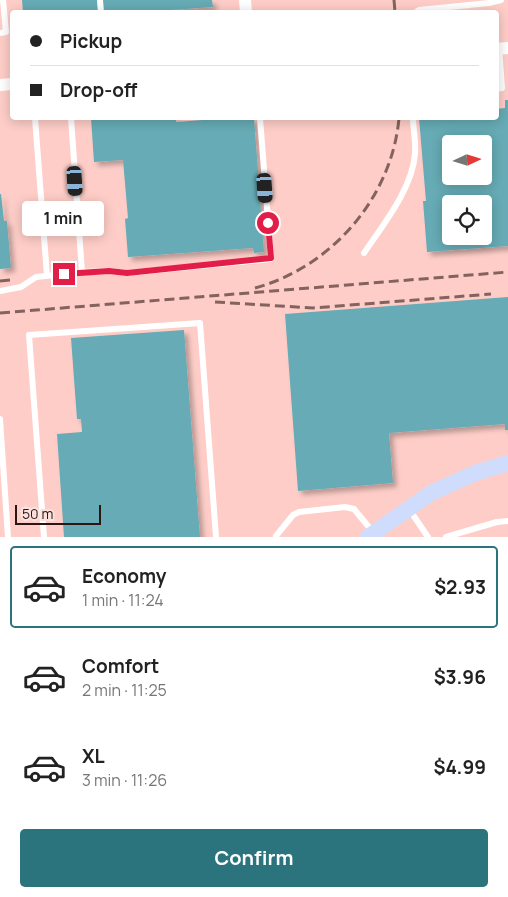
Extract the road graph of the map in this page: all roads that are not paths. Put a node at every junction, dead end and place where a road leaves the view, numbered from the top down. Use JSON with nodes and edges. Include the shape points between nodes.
{"nodes":[{"id":1,"x":3,"y":0,"type":"edge"},
{"id":2,"x":501,"y":0,"type":"edge"},
{"id":3,"x":419,"y":10,"type":"edge"},
{"id":4,"x":3,"y":32,"type":"edge"},
{"id":5,"x":501,"y":48,"type":"edge"},
{"id":6,"x":499,"y":88,"type":"edge"},
{"id":7,"x":36,"y":120,"type":"edge"},
{"id":8,"x":70,"y":120,"type":"edge"},
{"id":9,"x":260,"y":120,"type":"edge"},
{"id":10,"x":412,"y":120,"type":"edge"},
{"id":11,"x":364,"y":253,"type":"dead end"},
{"id":12,"x":82,"y":272,"type":"junction"},
{"id":13,"x":47,"y":276,"type":"junction"},
{"id":14,"x":0,"y":291,"type":"edge"},
{"id":15,"x":0,"y":419,"type":"edge"},
{"id":16,"x":508,"y":463,"type":"edge"},
{"id":17,"x":409,"y":508,"type":"junction"},
{"id":18,"x":508,"y":521,"type":"edge"},
{"id":19,"x":371,"y":535,"type":"edge"},
{"id":20,"x":8,"y":537,"type":"edge"},
{"id":21,"x":44,"y":537,"type":"edge"},
{"id":22,"x":216,"y":537,"type":"edge"},
{"id":23,"x":277,"y":537,"type":"edge"},
{"id":24,"x":428,"y":537,"type":"edge"},
{"id":25,"x":446,"y":537,"type":"edge"}],
"edges":[{"from":1,"to":4,"type":"lane"},
{"from":2,"to":3,"type":"lane","via":[[489,4]]},
{"from":5,"to":6,"type":"lane","via":[[502,88]]},
{"from":7,"to":13,"type":"lane"},
{"from":8,"to":12,"type":"lane"},
{"from":9,"to":12,"type":"lane","via":[[271,258],[127,273]]},
{"from":10,"to":11,"type":"lane","via":[[413,168],[396,206]]},
{"from":12,"to":13,"type":"lane"},
{"from":13,"to":14,"type":"lane","via":[[21,287]]},
{"from":15,"to":20,"type":"lane"},
{"from":16,"to":17,"type":"street","via":[[454,482]]},
{"from":17,"to":19,"type":"street"},
{"from":17,"to":24,"type":"lane"},
{"from":18,"to":25,"type":"lane"},
{"from":19,"to":23,"type":"lane","via":[[354,509],[345,507],[299,512],[293,515]]},
{"from":21,"to":22,"type":"lane","via":[[29,335],[200,323]]}]}
